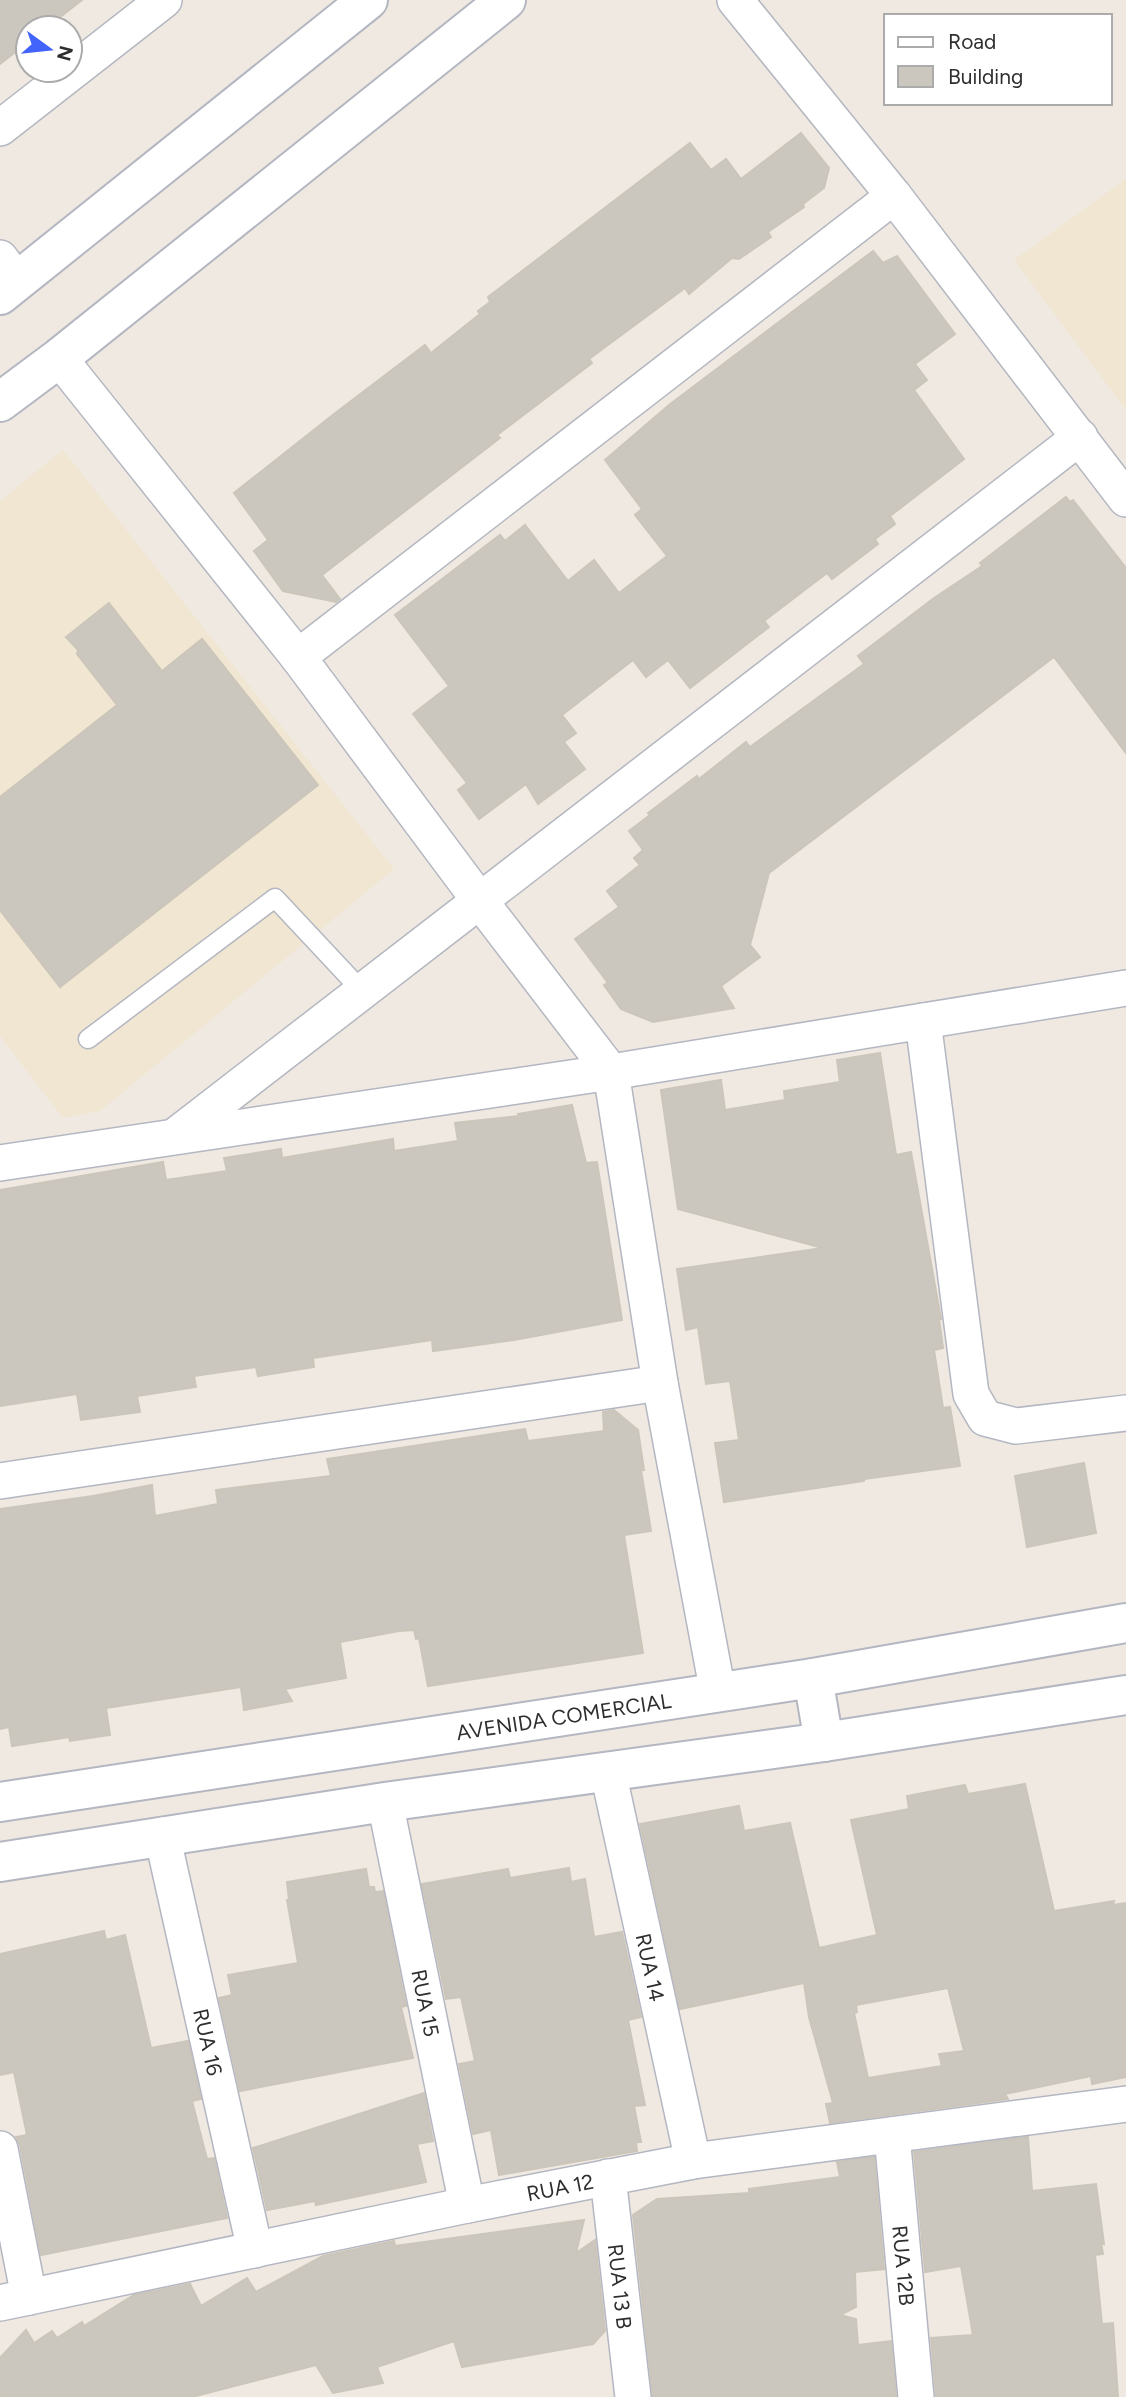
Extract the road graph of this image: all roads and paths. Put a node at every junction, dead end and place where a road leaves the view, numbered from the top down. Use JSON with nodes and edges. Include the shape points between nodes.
{"nodes":[{"id":1,"x":163,"y":0,"type":"edge"},
{"id":2,"x":368,"y":0,"type":"edge"},
{"id":3,"x":506,"y":0,"type":"edge"},
{"id":4,"x":735,"y":0,"type":"edge"},
{"id":5,"x":0,"y":128,"type":"edge"},
{"id":6,"x":894,"y":196,"type":"junction"},
{"id":7,"x":6,"y":278,"type":"edge"},
{"id":8,"x":59,"y":358,"type":"junction"},
{"id":9,"x":0,"y":402,"type":"edge"},
{"id":10,"x":1080,"y":437,"type":"junction"},
{"id":11,"x":1126,"y":499,"type":"edge"},
{"id":12,"x":298,"y":657,"type":"junction"},
{"id":13,"x":480,"y":901,"type":"junction"},
{"id":14,"x":1126,"y":988,"type":"edge"},
{"id":15,"x":363,"y":992,"type":"junction"},
{"id":16,"x":923,"y":1021,"type":"junction"},
{"id":17,"x":88,"y":1039,"type":"dead end"},
{"id":18,"x":611,"y":1072,"type":"junction"},
{"id":19,"x":175,"y":1136,"type":"junction"},
{"id":20,"x":0,"y":1163,"type":"edge"},
{"id":21,"x":660,"y":1383,"type":"junction"},
{"id":22,"x":1126,"y":1413,"type":"edge"},
{"id":23,"x":0,"y":1481,"type":"edge"},
{"id":24,"x":1126,"y":1623,"type":"edge"},
{"id":25,"x":813,"y":1678,"type":"junction"},
{"id":26,"x":718,"y":1693,"type":"junction"},
{"id":27,"x":1126,"y":1695,"type":"edge"},
{"id":28,"x":488,"y":1728,"type":"junction"},
{"id":29,"x":824,"y":1742,"type":"junction"},
{"id":30,"x":608,"y":1772,"type":"junction"},
{"id":31,"x":499,"y":1787,"type":"junction"},
{"id":32,"x":0,"y":1802,"type":"edge"},
{"id":33,"x":385,"y":1802,"type":"junction"},
{"id":34,"x":162,"y":1835,"type":"junction"},
{"id":35,"x":0,"y":1862,"type":"edge"},
{"id":36,"x":1126,"y":2104,"type":"edge"},
{"id":37,"x":892,"y":2135,"type":"junction"},
{"id":38,"x":0,"y":2149,"type":"edge"},
{"id":39,"x":693,"y":2161,"type":"junction"},
{"id":40,"x":608,"y":2177,"type":"junction"},
{"id":41,"x":467,"y":2205,"type":"junction"},
{"id":42,"x":255,"y":2250,"type":"junction"},
{"id":43,"x":15,"y":2300,"type":"edge"},
{"id":44,"x":633,"y":2397,"type":"edge"},
{"id":45,"x":916,"y":2397,"type":"edge"}],
"edges":[{"from":1,"to":5,"type":"street"},
{"from":2,"to":7,"type":"street"},
{"from":3,"to":8,"type":"street"},
{"from":4,"to":6,"type":"street"},
{"from":6,"to":10,"type":"street"},
{"from":6,"to":12,"type":"street"},
{"from":8,"to":9,"type":"street"},
{"from":8,"to":12,"type":"street"},
{"from":10,"to":11,"type":"street"},
{"from":10,"to":13,"type":"street"},
{"from":12,"to":13,"type":"street"},
{"from":13,"to":15,"type":"street"},
{"from":13,"to":18,"type":"street"},
{"from":14,"to":16,"type":"street"},
{"from":15,"to":17,"type":"lane","via":[[275,898]]},
{"from":15,"to":19,"type":"street"},
{"from":16,"to":18,"type":"street"},
{"from":16,"to":22,"type":"street","via":[[971,1394],[985,1418],[1016,1426]]},
{"from":18,"to":19,"type":"street"},
{"from":18,"to":21,"type":"street"},
{"from":19,"to":20,"type":"street"},
{"from":21,"to":23,"type":"street"},
{"from":21,"to":26,"type":"street"},
{"from":24,"to":25,"type":"street","name":"AVENIDA COMERCIAL"},
{"from":25,"to":26,"type":"street","name":"AVENIDA COMERCIAL"},
{"from":25,"to":29,"type":"street"},
{"from":26,"to":28,"type":"street","name":"AVENIDA COMERCIAL"},
{"from":27,"to":29,"type":"street"},
{"from":28,"to":31,"type":"street"},
{"from":28,"to":32,"type":"street","name":"AVENIDA COMERCIAL"},
{"from":29,"to":30,"type":"street"},
{"from":30,"to":31,"type":"street"},
{"from":30,"to":39,"type":"street","name":"RUA 14"},
{"from":31,"to":33,"type":"street"},
{"from":33,"to":34,"type":"street"},
{"from":33,"to":41,"type":"street","name":"RUA 15"},
{"from":34,"to":35,"type":"street"},
{"from":34,"to":42,"type":"street","name":"RUA 16"},
{"from":36,"to":37,"type":"street","name":"RUA 12"},
{"from":37,"to":39,"type":"street","name":"RUA 12"},
{"from":37,"to":45,"type":"street","name":"RUA 12B"},
{"from":38,"to":43,"type":"street"},
{"from":39,"to":40,"type":"street","name":"RUA 12"},
{"from":40,"to":41,"type":"street","name":"RUA 12"},
{"from":40,"to":44,"type":"street","name":"RUA 13 B"},
{"from":41,"to":42,"type":"street","name":"RUA 12"},
{"from":42,"to":43,"type":"street","name":"RUA 12"}]}
